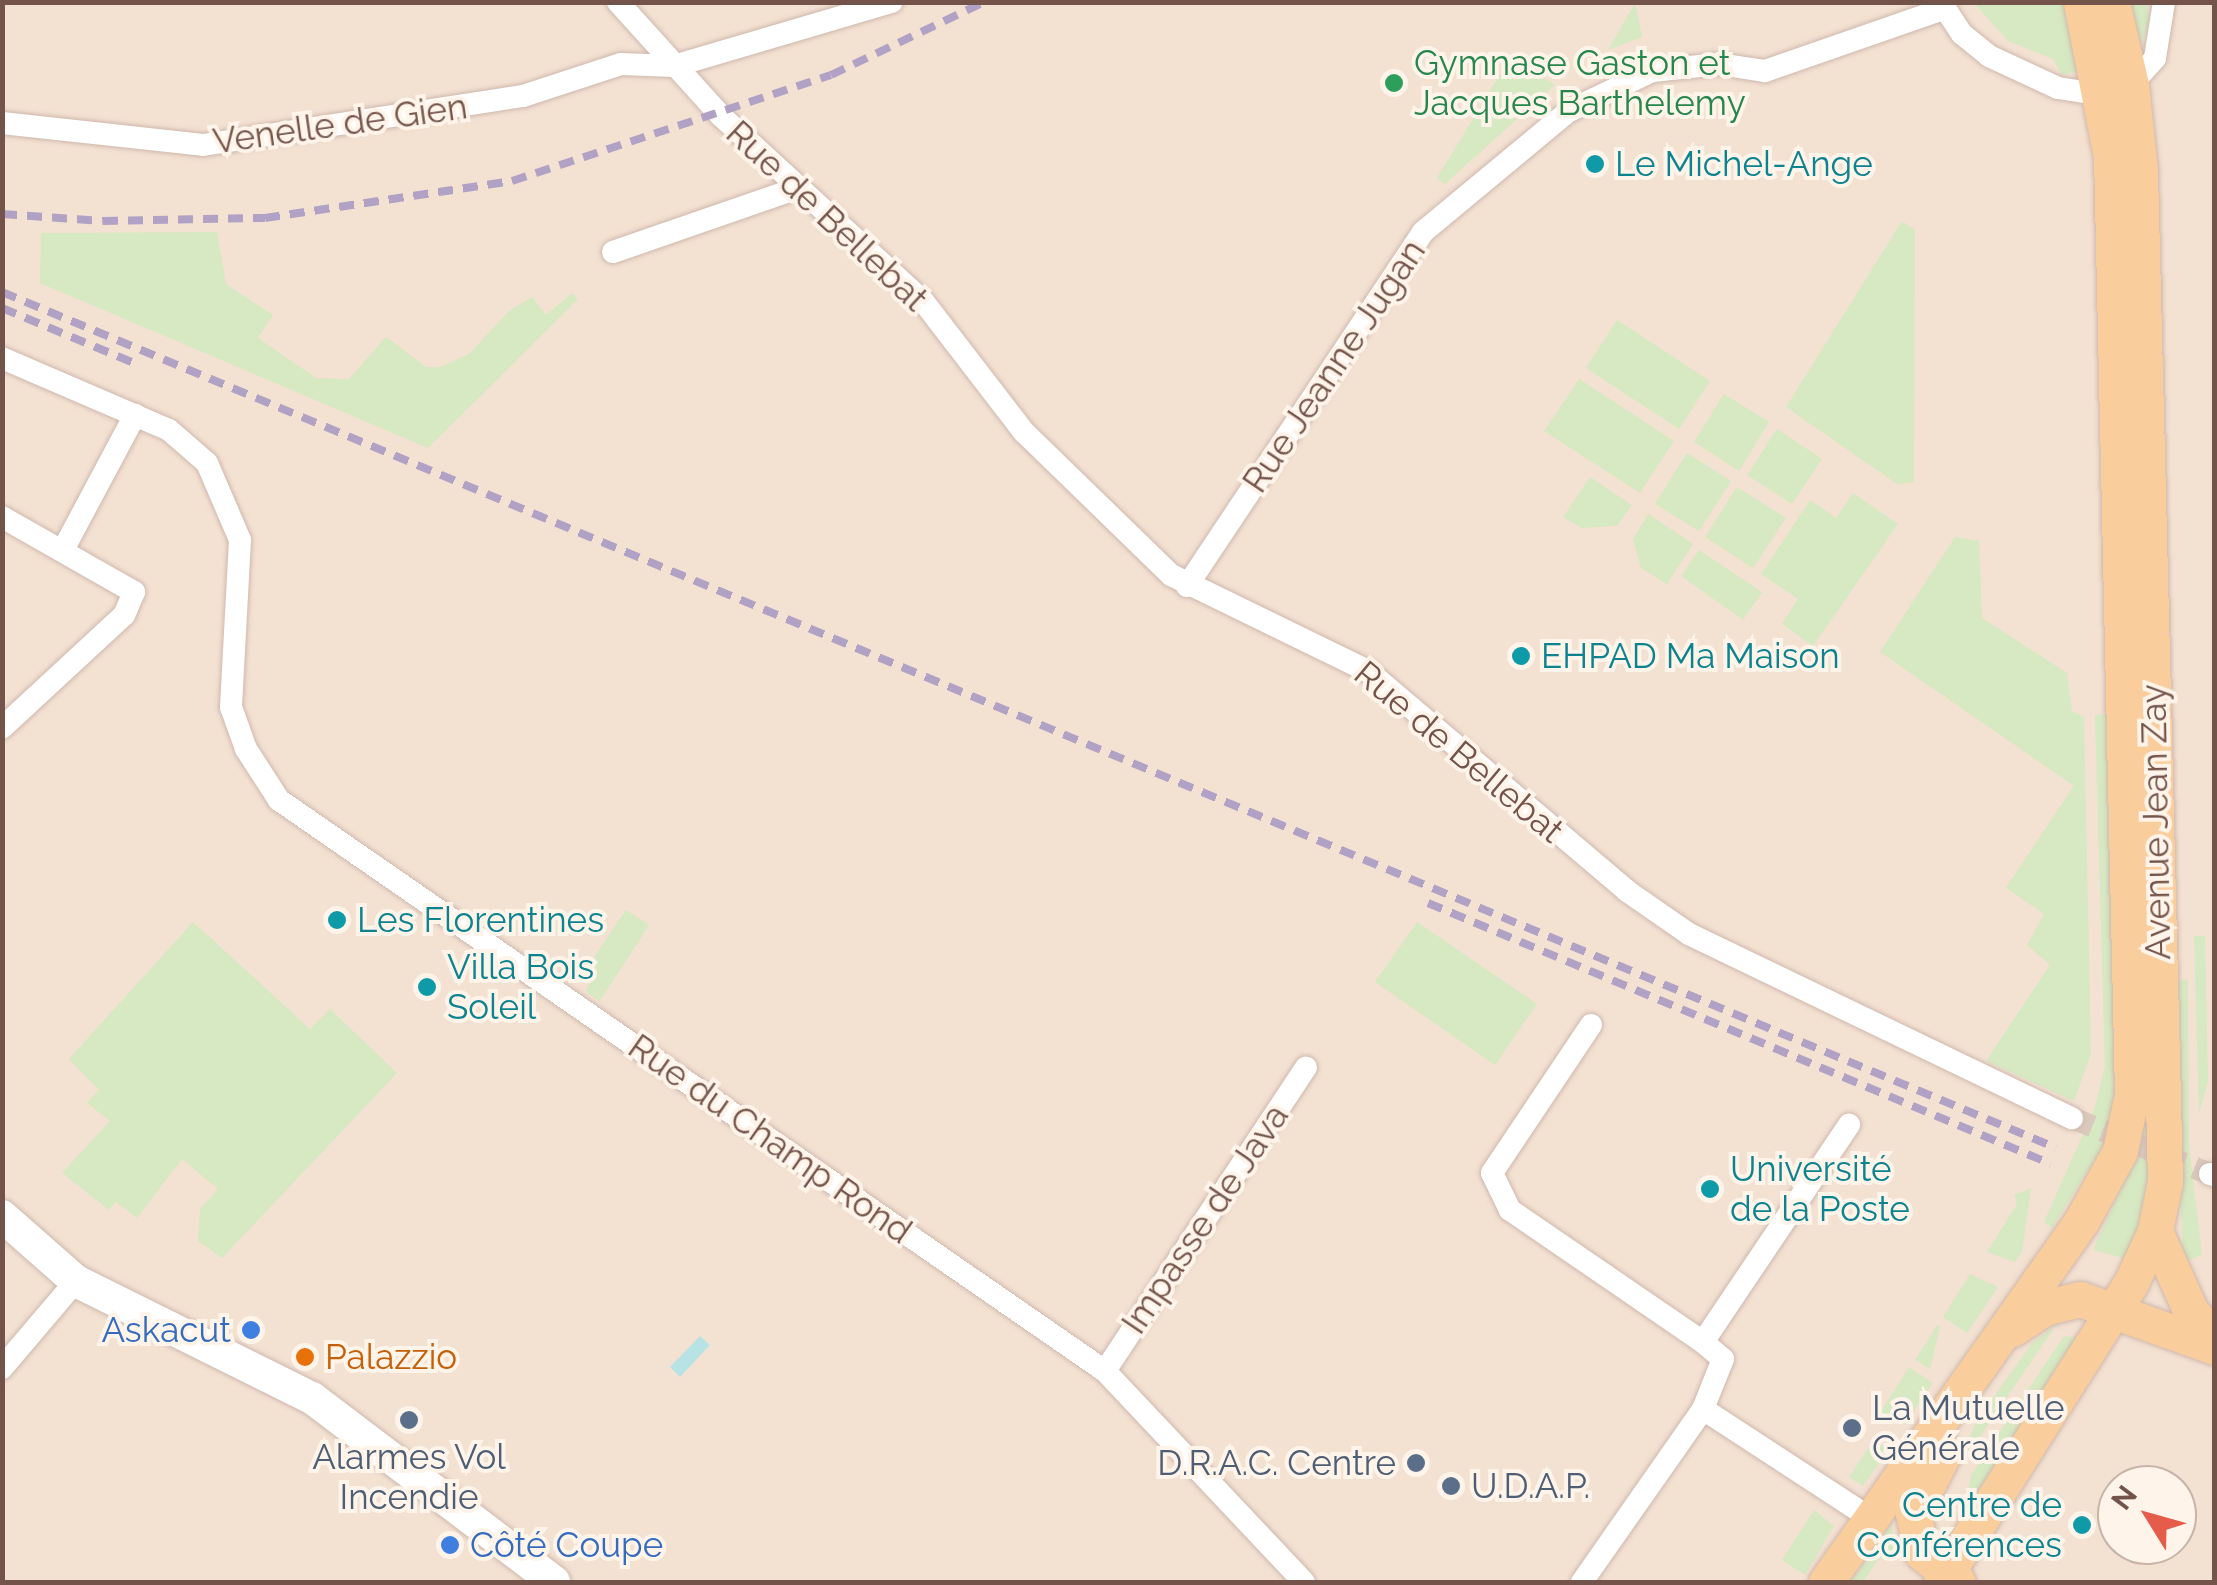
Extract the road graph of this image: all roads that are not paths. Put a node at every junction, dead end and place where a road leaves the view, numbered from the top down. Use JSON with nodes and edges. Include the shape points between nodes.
{"nodes":[{"id":1,"x":618,"y":2,"type":"edge"},
{"id":2,"x":892,"y":2,"type":"edge"},
{"id":3,"x":2081,"y":2,"type":"edge"},
{"id":4,"x":2112,"y":2,"type":"edge"},
{"id":5,"x":2164,"y":2,"type":"edge"},
{"id":6,"x":1942,"y":6,"type":"edge"},
{"id":7,"x":674,"y":66,"type":"junction"},
{"id":8,"x":2118,"y":90,"type":"junction"},
{"id":9,"x":2,"y":123,"type":"edge"},
{"id":10,"x":798,"y":188,"type":"junction"},
{"id":11,"x":613,"y":252,"type":"dead end"},
{"id":12,"x":2,"y":358,"type":"edge"},
{"id":13,"x":135,"y":415,"type":"junction"},
{"id":14,"x":2,"y":517,"type":"edge"},
{"id":15,"x":64,"y":548,"type":"junction"},
{"id":16,"x":1187,"y":586,"type":"junction"},
{"id":17,"x":2,"y":728,"type":"edge"},
{"id":18,"x":1591,"y":1025,"type":"dead end"},
{"id":19,"x":1306,"y":1067,"type":"dead end"},
{"id":20,"x":2072,"y":1118,"type":"tunnel mouth"},
{"id":21,"x":1849,"y":1125,"type":"dead end"},
{"id":22,"x":2105,"y":1183,"type":"junction"},
{"id":23,"x":2,"y":1216,"type":"edge"},
{"id":24,"x":2155,"y":1231,"type":"junction"},
{"id":25,"x":76,"y":1281,"type":"junction"},
{"id":26,"x":2116,"y":1308,"type":"junction"},
{"id":27,"x":2038,"y":1312,"type":"junction"},
{"id":28,"x":2214,"y":1334,"type":"edge"},
{"id":29,"x":1994,"y":1340,"type":"junction"},
{"id":30,"x":1703,"y":1342,"type":"junction"},
{"id":31,"x":2214,"y":1346,"type":"edge"},
{"id":32,"x":2,"y":1368,"type":"edge"},
{"id":33,"x":1105,"y":1371,"type":"junction"},
{"id":34,"x":1703,"y":1409,"type":"junction"},
{"id":35,"x":1920,"y":1468,"type":"junction"},
{"id":36,"x":1870,"y":1518,"type":"junction"},
{"id":37,"x":1949,"y":1580,"type":"edge"},
{"id":38,"x":554,"y":1582,"type":"edge"},
{"id":39,"x":1304,"y":1582,"type":"edge"},
{"id":40,"x":1582,"y":1582,"type":"edge"},
{"id":41,"x":1826,"y":1582,"type":"edge"}],
"edges":[{"from":1,"to":7,"type":"street","name":"Rue de Bellebat"},
{"from":2,"to":7,"type":"street","name":"Venelle de Gien"},
{"from":3,"to":8,"type":"main road","name":"Avenue Jean Zay"},
{"from":4,"to":8,"type":"main road","name":"Avenue Jean Zay"},
{"from":5,"to":8,"type":"street","via":[[2162,42]]},
{"from":6,"to":8,"type":"street","via":[[1989,56],[2021,74]]},
{"from":6,"to":16,"type":"street","name":"Rue Jeanne Jugan","via":[[1790,66],[1652,71],[1569,111],[1422,232]]},
{"from":7,"to":9,"type":"street","name":"Venelle de Gien","via":[[622,64],[524,96],[204,145]]},
{"from":7,"to":10,"type":"street","name":"Rue de Bellebat"},
{"from":8,"to":22,"type":"main road","name":"Avenue Jean Zay","via":[[2134,1047],[2127,1122]]},
{"from":8,"to":24,"type":"main road","name":"Avenue Jean Zay","via":[[2140,170],[2165,1181]]},
{"from":10,"to":11,"type":"street"},
{"from":10,"to":16,"type":"street","name":"Rue de Bellebat","via":[[924,301],[1024,432],[1122,533]]},
{"from":12,"to":13,"type":"street","name":"Rue du Champ Rond"},
{"from":13,"to":15,"type":"street"},
{"from":13,"to":33,"type":"street","name":"Rue du Champ Rond","via":[[169,430],[207,462],[235,518],[241,561],[231,708],[258,772],[280,800]]},
{"from":14,"to":15,"type":"street"},
{"from":15,"to":17,"type":"street","via":[[134,592],[124,615]]},
{"from":16,"to":20,"type":"street","name":"Rue de Bellebat","via":[[1368,671],[1627,891],[1689,934]]},
{"from":18,"to":30,"type":"street","via":[[1492,1173],[1510,1210]]},
{"from":19,"to":33,"type":"street","name":"Impasse de Java"},
{"from":21,"to":30,"type":"street"},
{"from":22,"to":27,"type":"main road","via":[[2093,1229]]},
{"from":22,"to":29,"type":"main road","name":"Avenue Jean Zay"},
{"from":23,"to":25,"type":"main road"},
{"from":24,"to":26,"type":"main road","name":"Avenue Jean Zay"},
{"from":24,"to":28,"type":"main road","via":[[2192,1312]]},
{"from":25,"to":32,"type":"street"},
{"from":25,"to":38,"type":"main road","via":[[312,1398]]},
{"from":26,"to":27,"type":"main road","via":[[2080,1300]]},
{"from":26,"to":31,"type":"main road"},
{"from":26,"to":37,"type":"main road","name":"Avenue Jean Zay"},
{"from":27,"to":29,"type":"main road"},
{"from":27,"to":35,"type":"main road"},
{"from":29,"to":35,"type":"main road","name":"Avenue Jean Zay"},
{"from":30,"to":34,"type":"street","via":[[1724,1359]]},
{"from":33,"to":39,"type":"street","name":"Rue du Champ Rond"},
{"from":34,"to":36,"type":"street"},
{"from":34,"to":40,"type":"street"},
{"from":35,"to":36,"type":"main road"},
{"from":35,"to":37,"type":"main road","via":[[1915,1531],[1922,1553]]},
{"from":36,"to":41,"type":"main road"}]}
